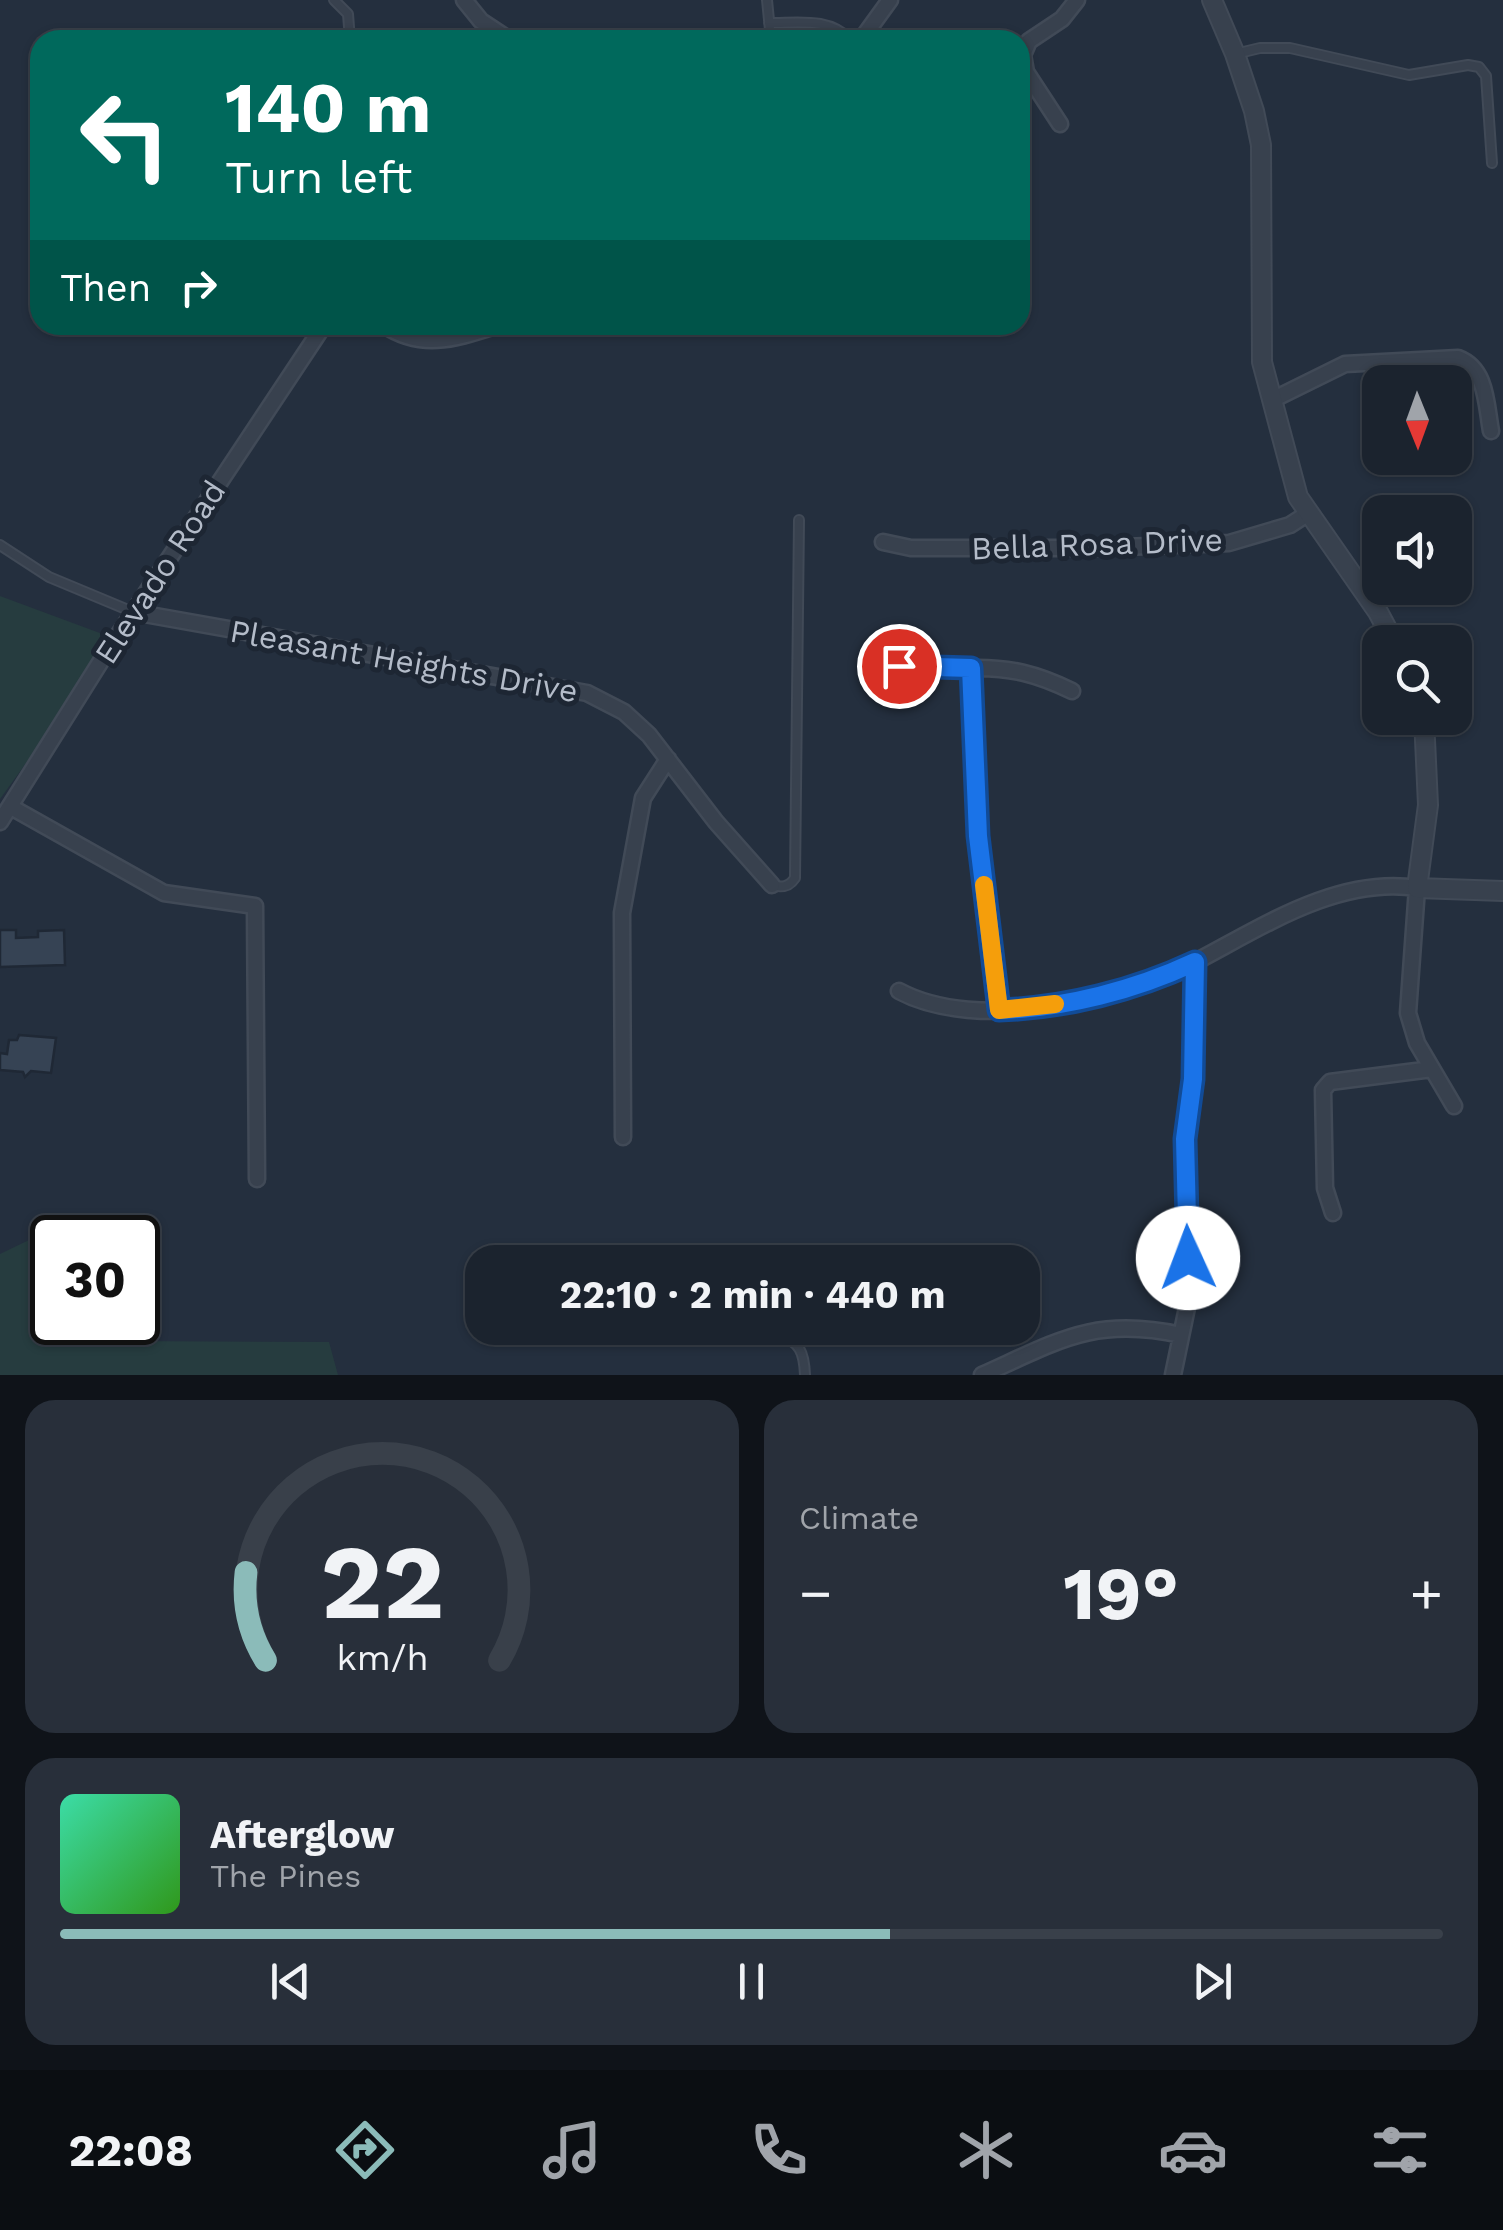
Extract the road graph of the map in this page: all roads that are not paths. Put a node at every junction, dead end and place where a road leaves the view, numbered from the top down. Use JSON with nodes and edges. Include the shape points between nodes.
{"nodes":[{"id":1,"x":334,"y":0,"type":"edge"},
{"id":2,"x":464,"y":0,"type":"edge"},
{"id":3,"x":767,"y":0,"type":"edge"},
{"id":4,"x":890,"y":0,"type":"edge"},
{"id":5,"x":1078,"y":0,"type":"edge"},
{"id":6,"x":1212,"y":0,"type":"edge"},
{"id":7,"x":769,"y":23,"type":"junction"},
{"id":8,"x":349,"y":30,"type":"edge"},
{"id":9,"x":495,"y":30,"type":"edge"},
{"id":10,"x":770,"y":30,"type":"edge"},
{"id":11,"x":841,"y":30,"type":"edge"},
{"id":12,"x":868,"y":30,"type":"edge"},
{"id":13,"x":1030,"y":40,"type":"edge"},
{"id":14,"x":1236,"y":54,"type":"junction"},
{"id":15,"x":1030,"y":78,"type":"edge"},
{"id":16,"x":1060,"y":124,"type":"dead end"},
{"id":17,"x":1492,"y":163,"type":"dead end"},
{"id":18,"x":317,"y":335,"type":"edge"},
{"id":19,"x":399,"y":335,"type":"edge"},
{"id":20,"x":466,"y":335,"type":"edge"},
{"id":21,"x":1272,"y":400,"type":"junction"},
{"id":22,"x":1490,"y":431,"type":"dead end"},
{"id":23,"x":1307,"y":514,"type":"junction"},
{"id":24,"x":798,"y":520,"type":"dead end"},
{"id":25,"x":882,"y":542,"type":"dead end"},
{"id":26,"x":0,"y":546,"type":"edge"},
{"id":27,"x":134,"y":612,"type":"junction"},
{"id":28,"x":1385,"y":625,"type":"edge"},
{"id":29,"x":899,"y":666,"type":"dead end"},
{"id":30,"x":971,"y":668,"type":"junction"},
{"id":31,"x":1072,"y":691,"type":"dead end"},
{"id":32,"x":1425,"y":735,"type":"edge"},
{"id":33,"x":668,"y":759,"type":"junction"},
{"id":34,"x":10,"y":806,"type":"junction"},
{"id":35,"x":0,"y":822,"type":"edge"},
{"id":36,"x":772,"y":885,"type":"joint"},
{"id":37,"x":1416,"y":888,"type":"junction"},
{"id":38,"x":1503,"y":891,"type":"edge"},
{"id":39,"x":1195,"y":962,"type":"junction"},
{"id":40,"x":899,"y":991,"type":"dead end"},
{"id":41,"x":999,"y":1010,"type":"junction"},
{"id":42,"x":1432,"y":1068,"type":"junction"},
{"id":43,"x":1454,"y":1106,"type":"dead end"},
{"id":44,"x":623,"y":1137,"type":"dead end"},
{"id":45,"x":257,"y":1179,"type":"dead end"},
{"id":46,"x":1332,"y":1213,"type":"dead end"},
{"id":47,"x":1181,"y":1335,"type":"junction"},
{"id":48,"x":799,"y":1345,"type":"edge"},
{"id":49,"x":805,"y":1375,"type":"edge"},
{"id":50,"x":982,"y":1375,"type":"edge"},
{"id":51,"x":1173,"y":1375,"type":"edge"}],
"edges":[{"from":1,"to":8,"type":"lane","via":[[348,14]]},
{"from":2,"to":9,"type":"street"},
{"from":3,"to":7,"type":"lane"},
{"from":4,"to":12,"type":"street"},
{"from":5,"to":13,"type":"street","via":[[1062,20]]},
{"from":6,"to":14,"type":"street"},
{"from":7,"to":10,"type":"lane"},
{"from":7,"to":11,"type":"lane","via":[[824,23]]},
{"from":14,"to":17,"type":"lane","via":[[1290,48],[1409,76],[1480,67]]},
{"from":14,"to":21,"type":"street","via":[[1261,145],[1262,362]]},
{"from":15,"to":16,"type":"street"},
{"from":18,"to":27,"type":"street","name":"Elevado Road"},
{"from":19,"to":20,"type":"street","via":[[423,342]]},
{"from":21,"to":22,"type":"street","via":[[1346,364],[1458,358],[1479,375]]},
{"from":21,"to":23,"type":"street"},
{"from":23,"to":25,"type":"street","name":"Bella Rosa Drive","via":[[1229,543],[912,548]]},
{"from":23,"to":28,"type":"street"},
{"from":24,"to":36,"type":"lane","via":[[795,878],[781,888]]},
{"from":26,"to":27,"type":"lane","via":[[49,577]]},
{"from":27,"to":33,"type":"street","name":"Pleasant Heights Drive","via":[[586,693],[624,712]]},
{"from":27,"to":34,"type":"street","name":"Elevado Road"},
{"from":29,"to":30,"type":"street"},
{"from":30,"to":31,"type":"street","via":[[1007,667]]},
{"from":30,"to":41,"type":"street","via":[[978,836]]},
{"from":32,"to":37,"type":"street","via":[[1428,804]]},
{"from":33,"to":36,"type":"street","name":"Pleasant Heights Drive"},
{"from":33,"to":44,"type":"street","via":[[643,798],[626,878]]},
{"from":34,"to":35,"type":"street","name":"Elevado Road"},
{"from":34,"to":45,"type":"street","via":[[164,893],[256,906]]},
{"from":37,"to":38,"type":"street"},
{"from":37,"to":39,"type":"street","via":[[1376,885],[1324,900]]},
{"from":37,"to":42,"type":"street","via":[[1408,1013]]},
{"from":39,"to":41,"type":"street","via":[[1108,994]]},
{"from":39,"to":47,"type":"street","via":[[1185,1139],[1189,1298]]},
{"from":40,"to":41,"type":"street","via":[[967,1012]]},
{"from":42,"to":43,"type":"street"},
{"from":42,"to":46,"type":"street","via":[[1330,1082],[1323,1090],[1325,1188]]},
{"from":47,"to":50,"type":"street","via":[[1144,1327],[1074,1333]]},
{"from":47,"to":51,"type":"street"},
{"from":48,"to":49,"type":"lane"}]}
